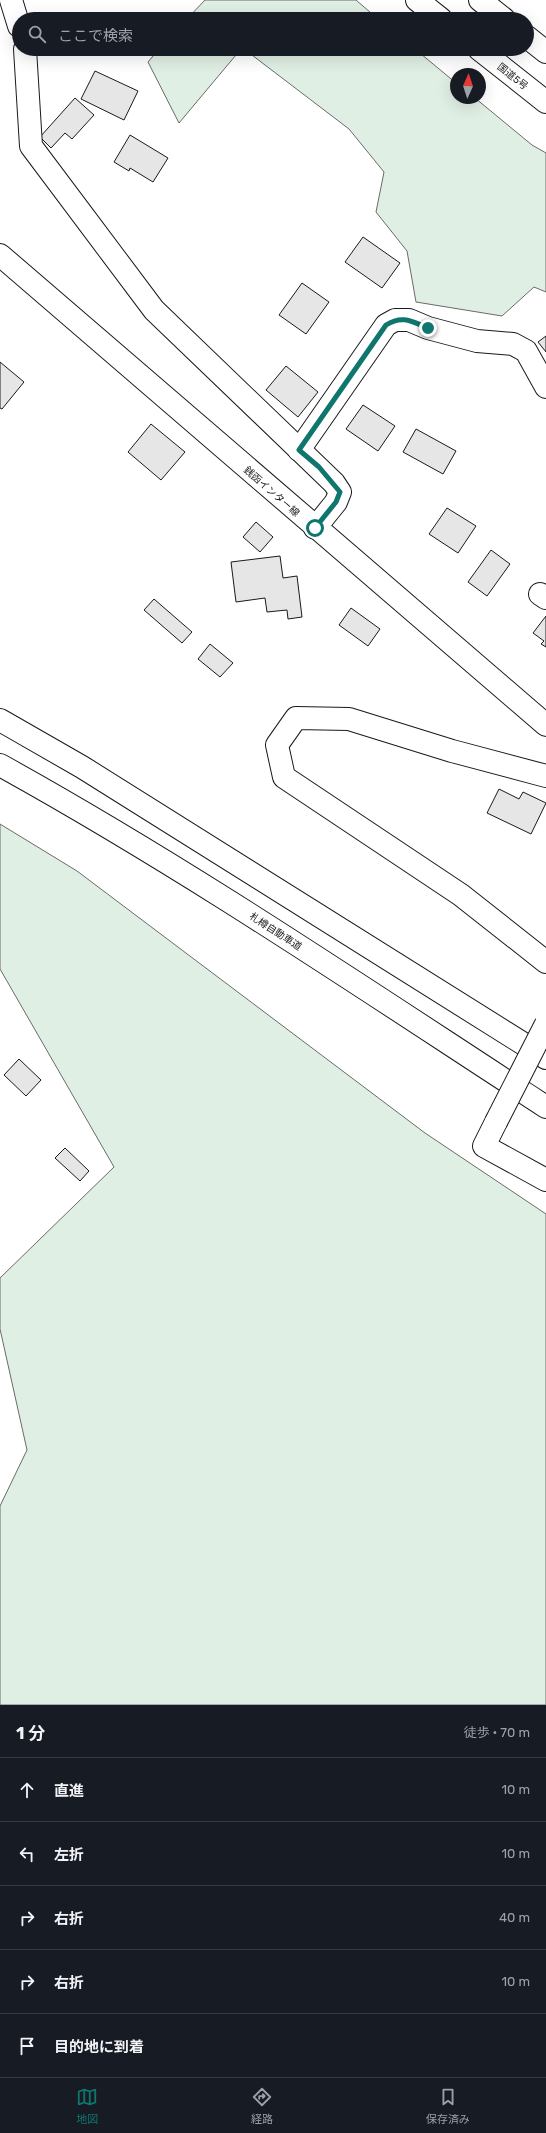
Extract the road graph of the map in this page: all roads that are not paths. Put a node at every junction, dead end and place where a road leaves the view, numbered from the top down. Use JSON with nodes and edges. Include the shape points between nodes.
{"nodes":[{"id":1,"x":11,"y":0,"type":"edge"},
{"id":2,"x":417,"y":0,"type":"edge"},
{"id":3,"x":480,"y":0,"type":"edge"},
{"id":4,"x":15,"y":12,"type":"edge"},
{"id":5,"x":432,"y":12,"type":"edge"},
{"id":6,"x":495,"y":12,"type":"edge"},
{"id":7,"x":534,"y":43,"type":"edge"},
{"id":8,"x":546,"y":52,"type":"edge"},
{"id":9,"x":25,"y":56,"type":"edge"},
{"id":10,"x":488,"y":56,"type":"edge"},
{"id":11,"x":546,"y":102,"type":"edge"},
{"id":12,"x":0,"y":255,"type":"edge"},
{"id":13,"x":546,"y":387,"type":"edge"},
{"id":14,"x":299,"y":450,"type":"junction"},
{"id":15,"x":315,"y":528,"type":"junction"},
{"id":16,"x":0,"y":720,"type":"edge"},
{"id":17,"x":546,"y":725,"type":"edge"},
{"id":18,"x":0,"y":765,"type":"edge"},
{"id":19,"x":546,"y":776,"type":"edge"},
{"id":20,"x":546,"y":962,"type":"edge"},
{"id":21,"x":546,"y":1024,"type":"edge"},
{"id":22,"x":546,"y":1058,"type":"edge"},
{"id":23,"x":546,"y":1107,"type":"edge"},
{"id":24,"x":546,"y":1180,"type":"edge"}],
"edges":[{"from":1,"to":4,"type":"main road"},
{"from":2,"to":5,"type":"main road"},
{"from":3,"to":6,"type":"main road"},
{"from":7,"to":8,"type":"main road"},
{"from":9,"to":14,"type":"main road","via":[[31,146],[154,310]]},
{"from":10,"to":11,"type":"main road","name":"国道5号"},
{"from":12,"to":15,"type":"main road","name":"銭函インター線"},
{"from":13,"to":14,"type":"main road","via":[[526,351],[513,344],[477,341],[428,328],[409,320],[395,320],[386,325]]},
{"from":14,"to":15,"type":"main road","via":[[319,467],[340,492],[336,502]]},
{"from":15,"to":17,"type":"main road","name":"銭函インター線"},
{"from":16,"to":22,"type":"main road","via":[[82,767]]},
{"from":18,"to":23,"type":"main road","name":"札樽自動車道","via":[[60,798],[260,920]]},
{"from":19,"to":20,"type":"main road","via":[[452,752],[349,719],[296,718],[277,744],[284,777],[460,895]]},
{"from":21,"to":24,"type":"main road","bridge":true,"via":[[484,1146]]}]}
